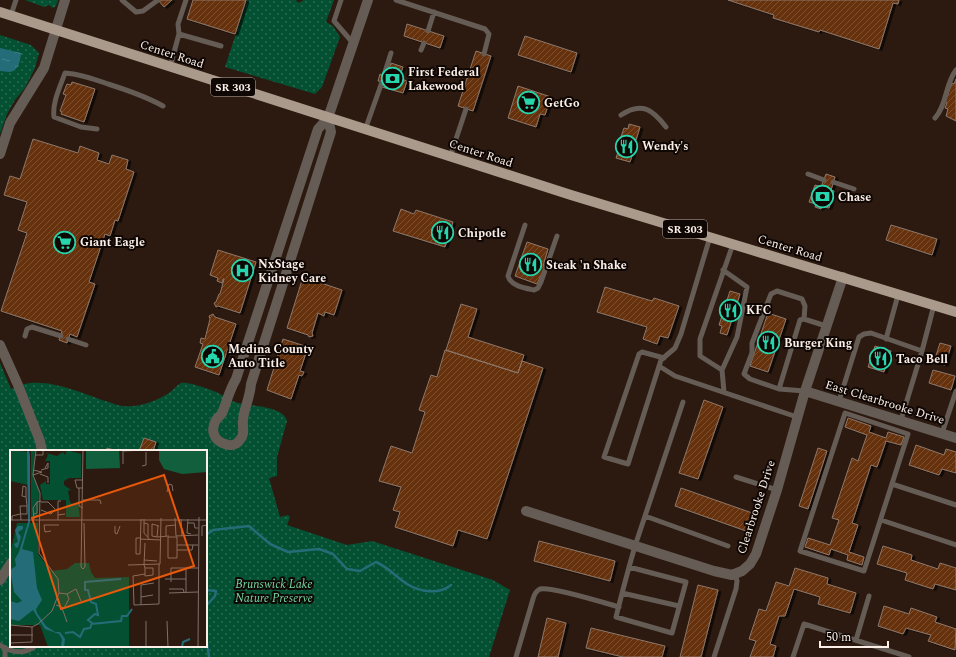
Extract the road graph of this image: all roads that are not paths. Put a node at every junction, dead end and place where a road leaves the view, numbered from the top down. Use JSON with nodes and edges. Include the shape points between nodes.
{"nodes":[{"id":1,"x":16,"y":0,"type":"edge"},
{"id":2,"x":65,"y":0,"type":"edge"},
{"id":3,"x":122,"y":0,"type":"edge"},
{"id":4,"x":158,"y":0,"type":"edge"},
{"id":5,"x":186,"y":0,"type":"edge"},
{"id":6,"x":341,"y":0,"type":"edge"},
{"id":7,"x":368,"y":0,"type":"edge"},
{"id":8,"x":396,"y":0,"type":"edge"},
{"id":9,"x":0,"y":12,"type":"edge"},
{"id":10,"x":434,"y":12,"type":"junction"},
{"id":11,"x":11,"y":15,"type":"junction"},
{"id":12,"x":56,"y":29,"type":"junction"},
{"id":13,"x":428,"y":31,"type":"dead end"},
{"id":14,"x":179,"y":34,"type":"junction"},
{"id":15,"x":424,"y":42,"type":"dead end"},
{"id":16,"x":353,"y":43,"type":"junction"},
{"id":17,"x":221,"y":46,"type":"dead end"},
{"id":18,"x":422,"y":50,"type":"dead end"},
{"id":19,"x":391,"y":53,"type":"dead end"},
{"id":20,"x":484,"y":54,"type":"dead end"},
{"id":21,"x":170,"y":67,"type":"junction"},
{"id":22,"x":956,"y":70,"type":"edge"},
{"id":23,"x":384,"y":75,"type":"dead end"},
{"id":24,"x":382,"y":82,"type":"dead end"},
{"id":25,"x":163,"y":106,"type":"dead end"},
{"id":26,"x":466,"y":109,"type":"dead end"},
{"id":27,"x":621,"y":115,"type":"dead end"},
{"id":28,"x":328,"y":118,"type":"junction"},
{"id":29,"x":935,"y":118,"type":"dead end"},
{"id":30,"x":666,"y":128,"type":"dead end"},
{"id":31,"x":97,"y":129,"type":"dead end"},
{"id":32,"x":365,"y":130,"type":"junction"},
{"id":33,"x":0,"y":154,"type":"edge"},
{"id":34,"x":450,"y":157,"type":"junction"},
{"id":35,"x":808,"y":174,"type":"dead end"},
{"id":36,"x":824,"y":180,"type":"dead end"},
{"id":37,"x":833,"y":182,"type":"dead end"},
{"id":38,"x":854,"y":189,"type":"dead end"},
{"id":39,"x":525,"y":225,"type":"dead end"},
{"id":40,"x":557,"y":236,"type":"dead end"},
{"id":41,"x":710,"y":237,"type":"junction"},
{"id":42,"x":732,"y":244,"type":"junction"},
{"id":43,"x":723,"y":270,"type":"junction"},
{"id":44,"x":843,"y":277,"type":"junction"},
{"id":45,"x":898,"y":294,"type":"junction"},
{"id":46,"x":934,"y":305,"type":"junction"},
{"id":47,"x":956,"y":312,"type":"edge"},
{"id":48,"x":804,"y":319,"type":"junction"},
{"id":49,"x":826,"y":326,"type":"junction"},
{"id":50,"x":24,"y":336,"type":"dead end"},
{"id":51,"x":61,"y":336,"type":"dead end"},
{"id":52,"x":68,"y":339,"type":"dead end"},
{"id":53,"x":886,"y":339,"type":"junction"},
{"id":54,"x":0,"y":345,"type":"edge"},
{"id":55,"x":86,"y":345,"type":"dead end"},
{"id":56,"x":922,"y":351,"type":"junction"},
{"id":57,"x":664,"y":358,"type":"junction"},
{"id":58,"x":659,"y":366,"type":"junction"},
{"id":59,"x":722,"y":370,"type":"junction"},
{"id":60,"x":779,"y":389,"type":"junction"},
{"id":61,"x":806,"y":391,"type":"junction"},
{"id":62,"x":956,"y":391,"type":"edge"},
{"id":63,"x":724,"y":392,"type":"junction"},
{"id":64,"x":839,"y":401,"type":"junction"},
{"id":65,"x":682,"y":402,"type":"dead end"},
{"id":66,"x":798,"y":417,"type":"junction"},
{"id":67,"x":901,"y":420,"type":"junction"},
{"id":68,"x":942,"y":433,"type":"junction"},
{"id":69,"x":956,"y":438,"type":"edge"},
{"id":70,"x":42,"y":450,"type":"edge"},
{"id":71,"x":736,"y":477,"type":"dead end"},
{"id":72,"x":892,"y":484,"type":"junction"},
{"id":73,"x":777,"y":490,"type":"junction"},
{"id":74,"x":956,"y":505,"type":"edge"},
{"id":75,"x":526,"y":511,"type":"dead end"},
{"id":76,"x":645,"y":516,"type":"junction"},
{"id":77,"x":880,"y":520,"type":"junction"},
{"id":78,"x":956,"y":545,"type":"edge"},
{"id":79,"x":635,"y":546,"type":"junction"},
{"id":80,"x":728,"y":546,"type":"dead end"},
{"id":81,"x":10,"y":565,"type":"edge"},
{"id":82,"x":629,"y":567,"type":"junction"},
{"id":83,"x":735,"y":574,"type":"junction"},
{"id":84,"x":0,"y":580,"type":"edge"},
{"id":85,"x":622,"y":593,"type":"junction"},
{"id":86,"x":869,"y":596,"type":"dead end"},
{"id":87,"x":679,"y":606,"type":"junction"},
{"id":88,"x":619,"y":607,"type":"junction"},
{"id":89,"x":856,"y":640,"type":"junction"},
{"id":90,"x":0,"y":645,"type":"edge"},
{"id":91,"x":32,"y":647,"type":"edge"},
{"id":92,"x":5,"y":648,"type":"junction"},
{"id":93,"x":902,"y":656,"type":"edge"},
{"id":94,"x":5,"y":657,"type":"edge"},
{"id":95,"x":516,"y":657,"type":"edge"},
{"id":96,"x":714,"y":657,"type":"edge"},
{"id":97,"x":793,"y":657,"type":"edge"},
{"id":98,"x":909,"y":657,"type":"edge"}],
"edges":[{"from":1,"to":11,"type":"lane"},
{"from":2,"to":12,"type":"street"},
{"from":3,"to":4,"type":"lane","via":[[136,12],[143,12]]},
{"from":5,"to":14,"type":"lane","via":[[178,24]]},
{"from":6,"to":16,"type":"lane","via":[[334,21]]},
{"from":7,"to":16,"type":"street"},
{"from":8,"to":10,"type":"lane"},
{"from":9,"to":11,"type":"main road","name":"Center Road","number":"SR 303"},
{"from":10,"to":13,"type":"lane"},
{"from":10,"to":20,"type":"lane","via":[[485,29],[489,34]]},
{"from":11,"to":12,"type":"main road","name":"Center Road","number":"SR 303"},
{"from":12,"to":21,"type":"main road","name":"Center Road","number":"SR 303"},
{"from":12,"to":33,"type":"street","via":[[44,68],[10,123]]},
{"from":14,"to":17,"type":"lane"},
{"from":14,"to":21,"type":"lane"},
{"from":15,"to":18,"type":"lane"},
{"from":16,"to":28,"type":"street"},
{"from":19,"to":23,"type":"lane"},
{"from":21,"to":28,"type":"main road","name":"Center Road","number":"SR 303"},
{"from":22,"to":29,"type":"lane","via":[[941,112]]},
{"from":24,"to":32,"type":"lane"},
{"from":25,"to":31,"type":"lane","via":[[148,97],[76,74],[65,73],[54,106],[54,118],[81,127]]},
{"from":26,"to":34,"type":"lane"},
{"from":27,"to":30,"type":"lane","via":[[631,109],[649,111],[654,113]]},
{"from":28,"to":28,"type":"street","via":[[318,129],[236,379],[223,412],[214,425],[215,438],[224,444],[236,444],[243,435],[243,420],[251,384],[331,132]]},
{"from":28,"to":32,"type":"main road","name":"Center Road","number":"SR 303"},
{"from":32,"to":34,"type":"main road","name":"Center Road","number":"SR 303"},
{"from":34,"to":41,"type":"main road","name":"Center Road","number":"SR 303"},
{"from":35,"to":36,"type":"lane"},
{"from":37,"to":38,"type":"lane"},
{"from":39,"to":40,"type":"lane","via":[[508,276],[513,284],[523,288],[538,288]]},
{"from":41,"to":42,"type":"main road","name":"Center Road","number":"SR 303"},
{"from":41,"to":57,"type":"lane","via":[[681,334],[675,348]]},
{"from":42,"to":43,"type":"lane"},
{"from":42,"to":44,"type":"main road","name":"Center Road","number":"SR 303"},
{"from":43,"to":59,"type":"lane","via":[[700,339],[700,356]]},
{"from":43,"to":59,"type":"lane","via":[[747,287],[737,337]]},
{"from":44,"to":45,"type":"main road","name":"Center Road","number":"SR 303"},
{"from":44,"to":49,"type":"street","name":"Clearbrooke Drive"},
{"from":45,"to":46,"type":"main road","name":"Center Road","number":"SR 303"},
{"from":45,"to":53,"type":"lane"},
{"from":46,"to":47,"type":"main road","name":"Center Road","number":"SR 303"},
{"from":46,"to":56,"type":"lane"},
{"from":48,"to":49,"type":"lane"},
{"from":48,"to":60,"type":"lane","via":[[800,320]]},
{"from":48,"to":60,"type":"lane","via":[[805,306],[802,299],[777,291],[772,294],[752,343],[752,353],[744,374],[750,379]]},
{"from":49,"to":61,"type":"street","name":"Clearbrooke Drive"},
{"from":50,"to":51,"type":"lane","via":[[27,329],[32,327]]},
{"from":52,"to":55,"type":"lane"},
{"from":53,"to":56,"type":"lane"},
{"from":53,"to":64,"type":"lane","via":[[871,333],[859,337]]},
{"from":54,"to":70,"type":"street"},
{"from":56,"to":67,"type":"lane"},
{"from":57,"to":58,"type":"lane"},
{"from":57,"to":58,"type":"lane","via":[[642,352],[639,354],[604,457],[628,464]]},
{"from":58,"to":63,"type":"lane","via":[[675,376]]},
{"from":59,"to":63,"type":"lane"},
{"from":60,"to":61,"type":"lane"},
{"from":61,"to":64,"type":"street","name":"East Clearbrooke Drive"},
{"from":61,"to":66,"type":"street","name":"Clearbrooke Drive"},
{"from":62,"to":68,"type":"lane"},
{"from":63,"to":66,"type":"lane"},
{"from":64,"to":67,"type":"street","name":"East Clearbrooke Drive"},
{"from":65,"to":76,"type":"lane"},
{"from":66,"to":73,"type":"street","name":"Clearbrooke Drive"},
{"from":67,"to":68,"type":"street","name":"East Clearbrooke Drive"},
{"from":68,"to":69,"type":"street","name":"East Clearbrooke Drive"},
{"from":71,"to":73,"type":"lane"},
{"from":72,"to":74,"type":"lane"},
{"from":72,"to":77,"type":"lane"},
{"from":72,"to":77,"type":"lane","via":[[908,434],[845,413],[800,551],[864,571]]},
{"from":73,"to":83,"type":"street","name":"Clearbrooke Drive","via":[[756,554],[750,564]]},
{"from":75,"to":79,"type":"street"},
{"from":76,"to":79,"type":"lane"},
{"from":76,"to":80,"type":"lane"},
{"from":77,"to":78,"type":"lane"},
{"from":79,"to":82,"type":"lane"},
{"from":79,"to":83,"type":"street","via":[[714,572]]},
{"from":81,"to":84,"type":"street"},
{"from":82,"to":85,"type":"lane"},
{"from":82,"to":87,"type":"lane","via":[[686,582]]},
{"from":83,"to":96,"type":"lane","via":[[736,589]]},
{"from":85,"to":87,"type":"lane"},
{"from":85,"to":88,"type":"lane"},
{"from":86,"to":89,"type":"lane"},
{"from":87,"to":88,"type":"lane","via":[[672,632],[616,617]]},
{"from":88,"to":95,"type":"lane","via":[[541,589],[533,599]]},
{"from":89,"to":93,"type":"lane"},
{"from":89,"to":97,"type":"lane","via":[[804,624]]},
{"from":90,"to":92,"type":"lane"},
{"from":91,"to":92,"type":"lane","via":[[18,652]]},
{"from":92,"to":94,"type":"lane"},
{"from":93,"to":98,"type":"lane"}]}
